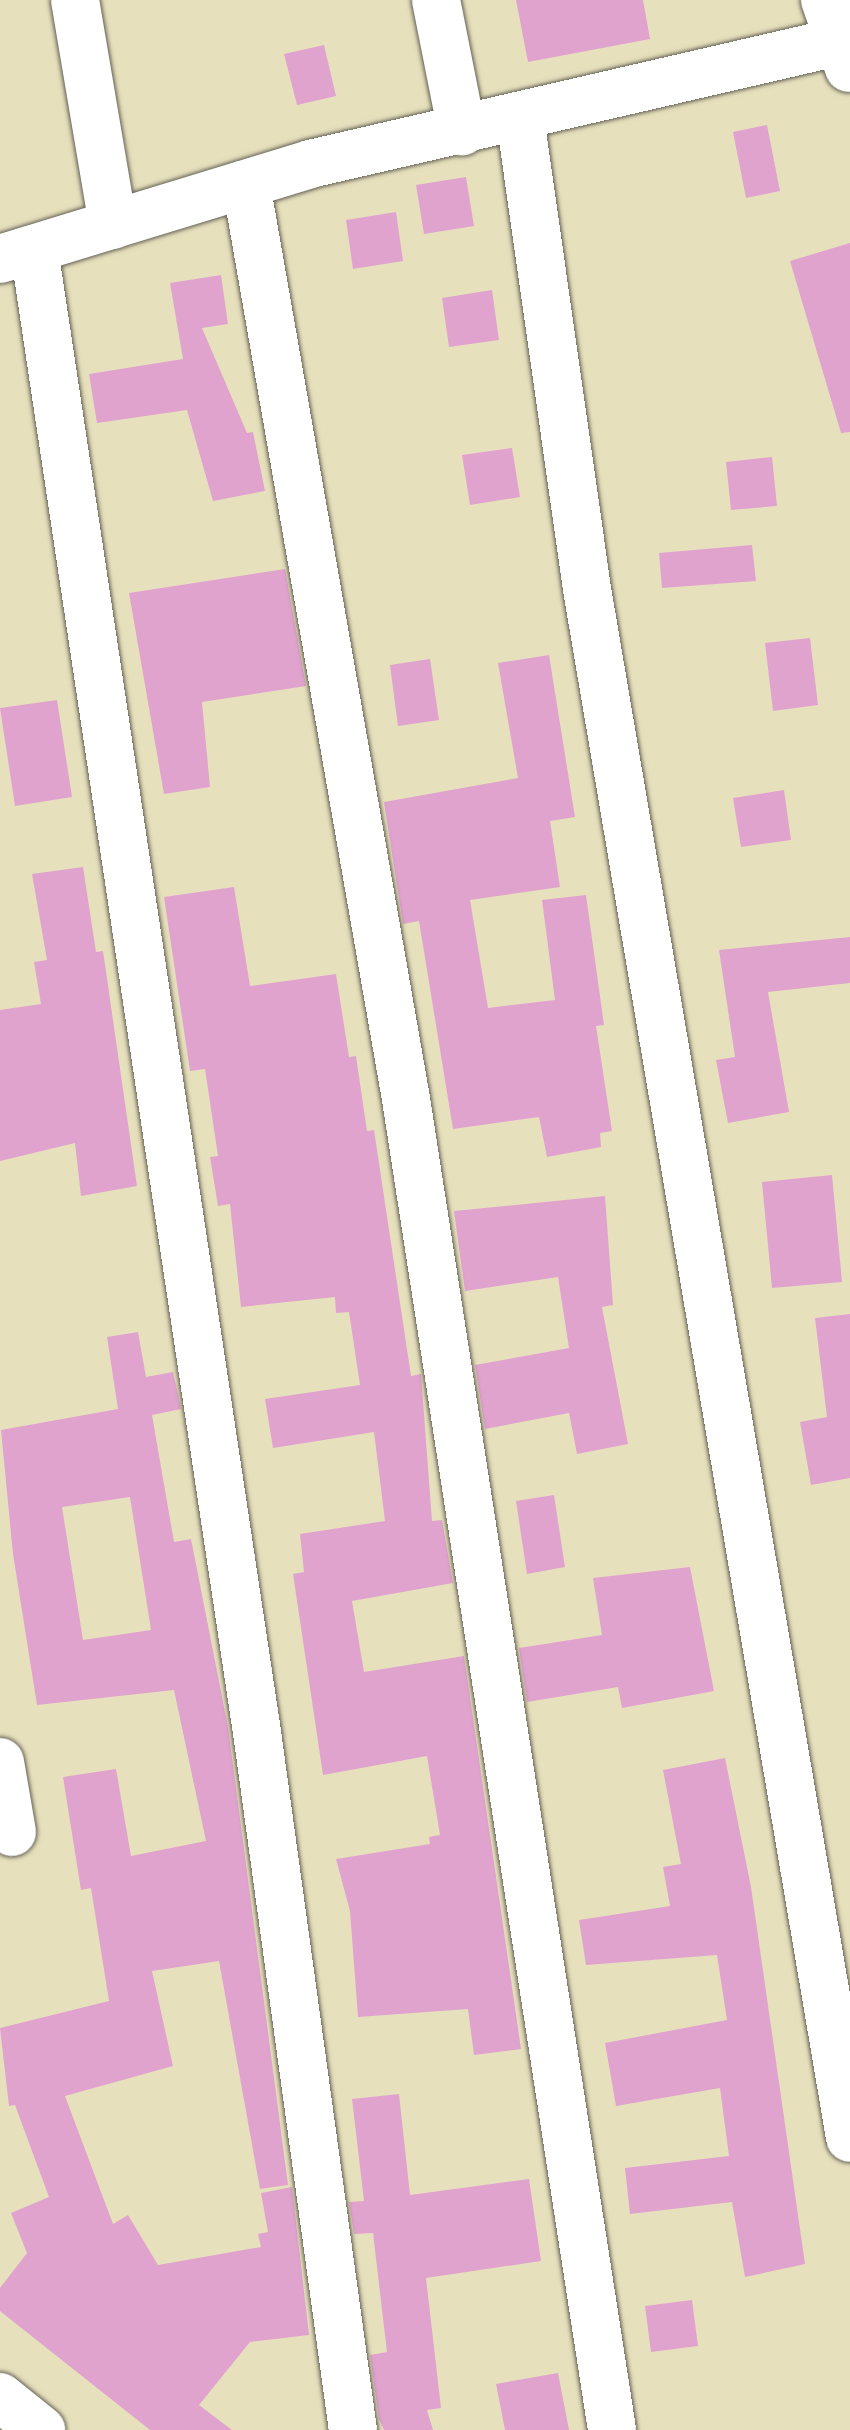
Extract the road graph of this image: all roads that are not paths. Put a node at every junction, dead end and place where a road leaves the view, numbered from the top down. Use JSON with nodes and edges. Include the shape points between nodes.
{"nodes":[{"id":1,"x":74,"y":0,"type":"edge"},
{"id":2,"x":436,"y":0,"type":"edge"},
{"id":3,"x":841,"y":38,"type":"edge"},
{"id":4,"x":520,"y":118,"type":"junction"},
{"id":5,"x":462,"y":130,"type":"junction"},
{"id":6,"x":246,"y":184,"type":"junction"},
{"id":7,"x":113,"y":225,"type":"junction"},
{"id":8,"x":17,"y":254,"type":"edge"},
{"id":9,"x":0,"y":1762,"type":"edge"},
{"id":10,"x":12,"y":1832,"type":"dead end"},
{"id":11,"x":850,"y":2138,"type":"edge"},
{"id":12,"x":0,"y":2397,"type":"edge"},
{"id":13,"x":40,"y":2430,"type":"edge"},
{"id":14,"x":353,"y":2430,"type":"edge"},
{"id":15,"x":612,"y":2430,"type":"edge"}],
"edges":[{"from":1,"to":7,"type":"street"},
{"from":2,"to":5,"type":"street"},
{"from":3,"to":4,"type":"street"},
{"from":4,"to":5,"type":"street"},
{"from":4,"to":11,"type":"street","via":[[587,589],[691,1170]]},
{"from":5,"to":6,"type":"street"},
{"from":6,"to":7,"type":"street"},
{"from":6,"to":15,"type":"street","via":[[396,1043]]},
{"from":7,"to":8,"type":"street"},
{"from":8,"to":14,"type":"street","via":[[256,1725]]},
{"from":9,"to":10,"type":"street"},
{"from":12,"to":13,"type":"street"}]}
